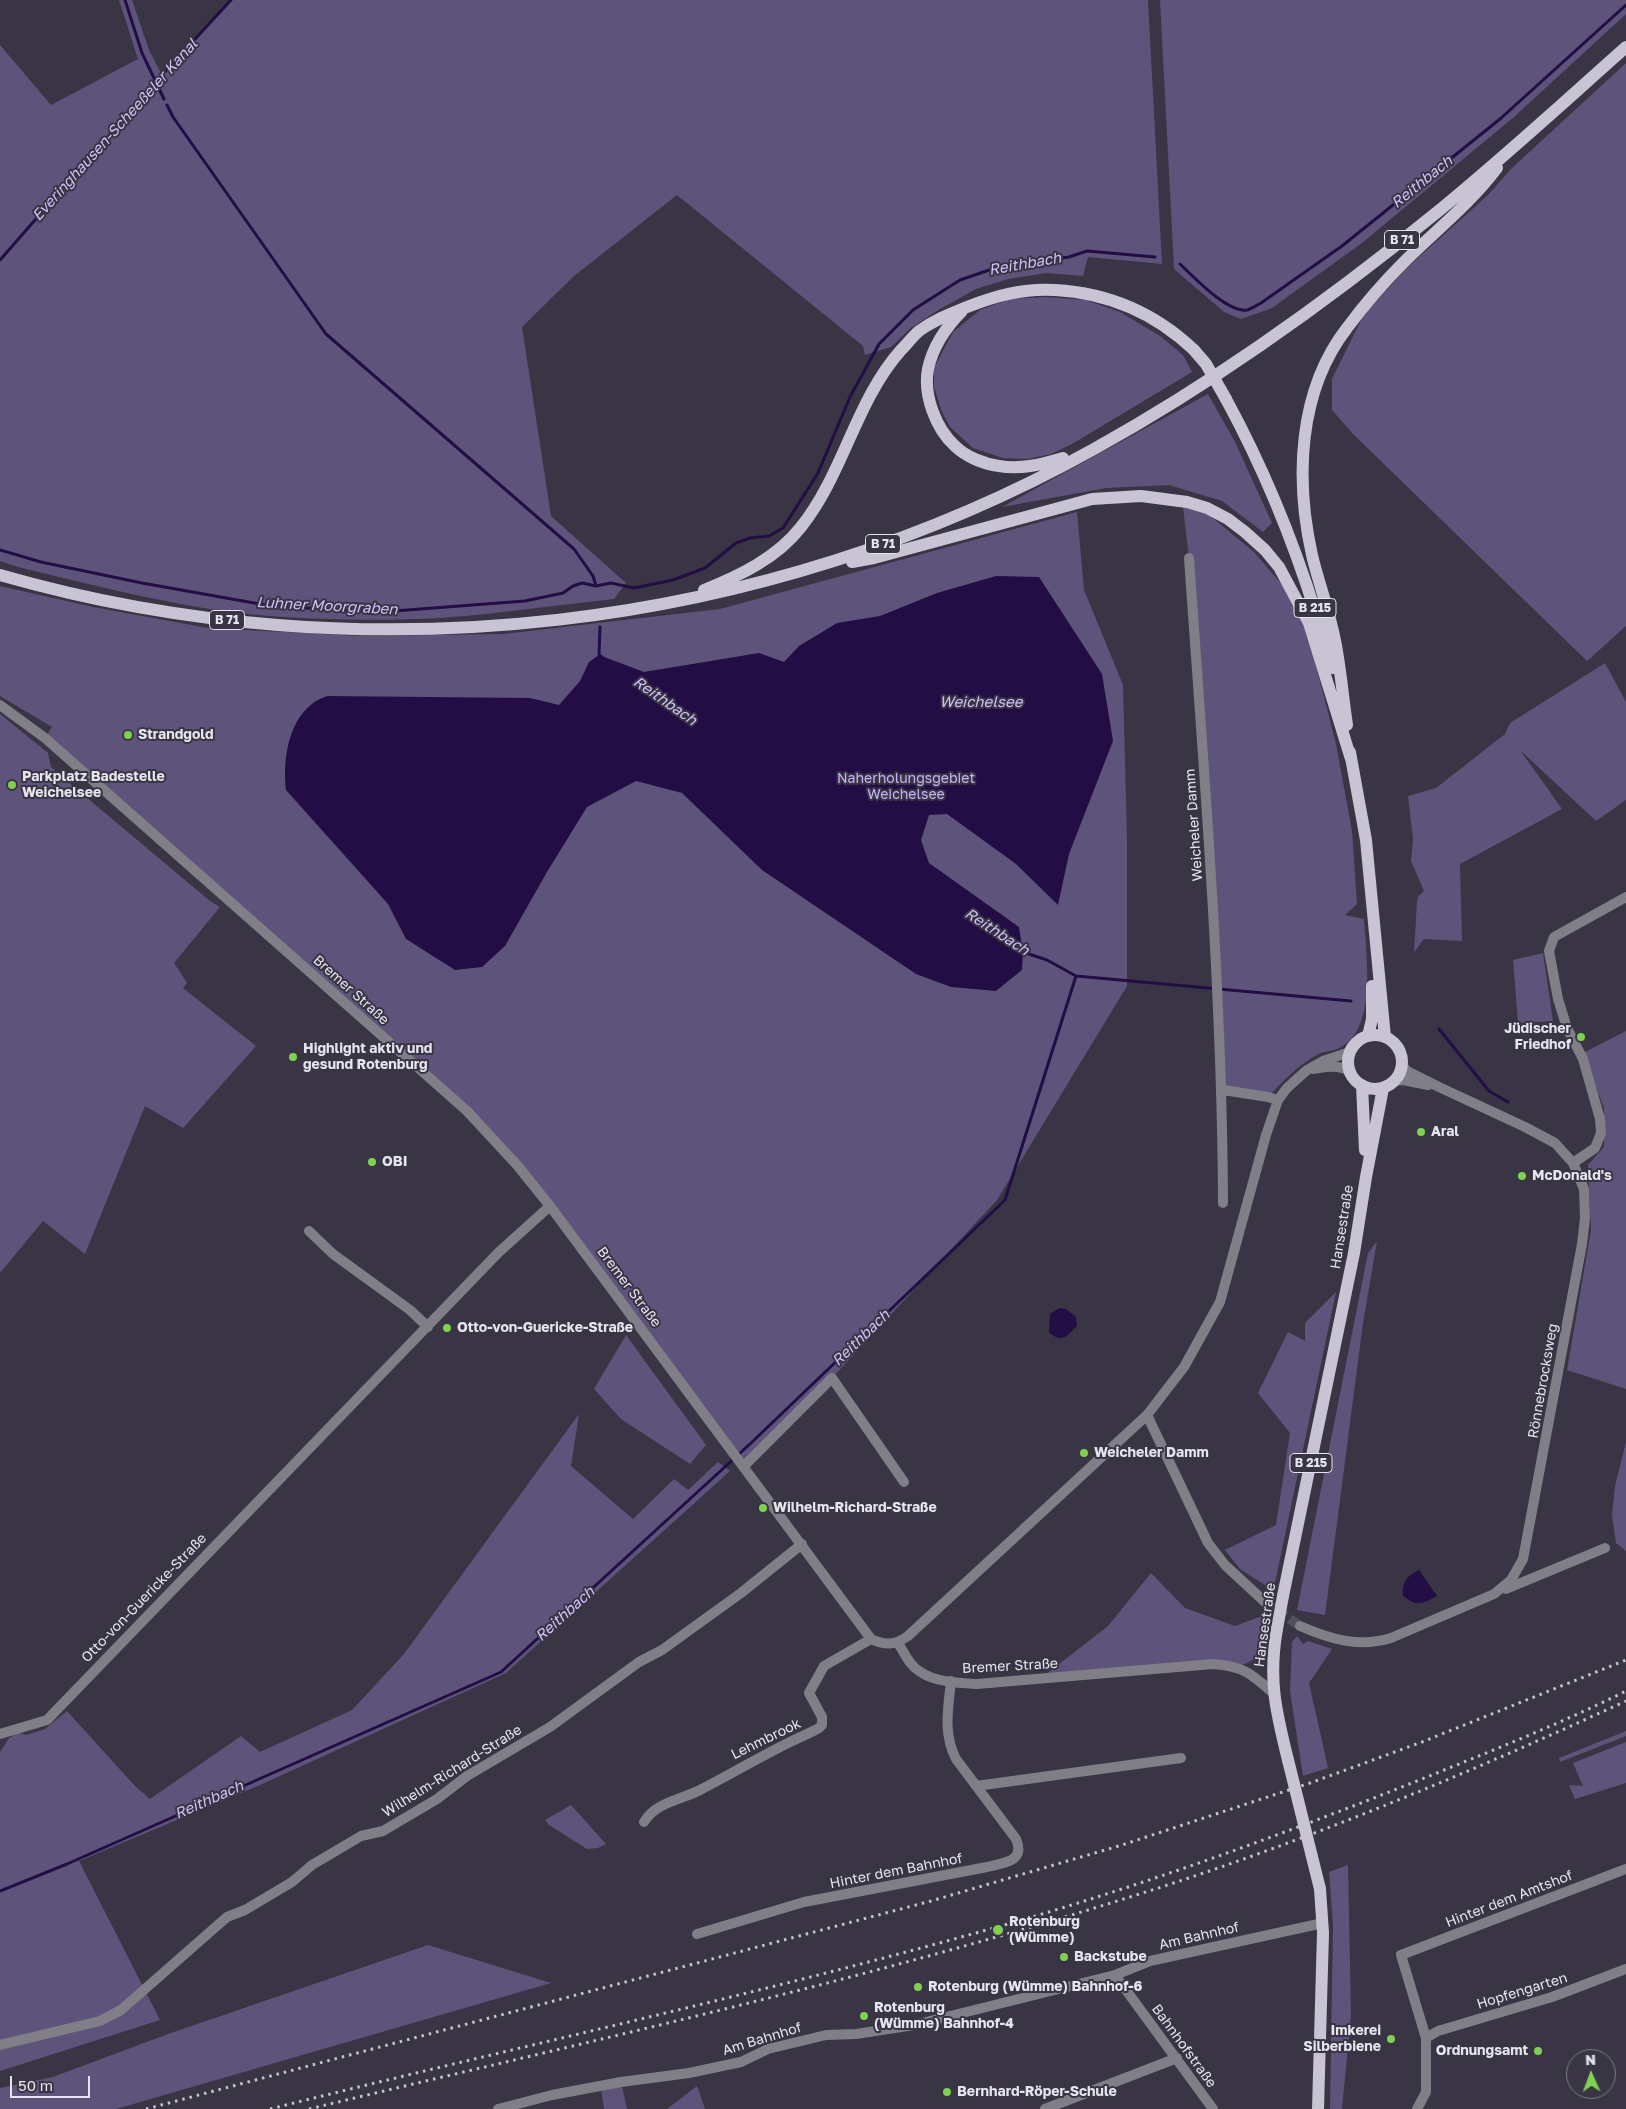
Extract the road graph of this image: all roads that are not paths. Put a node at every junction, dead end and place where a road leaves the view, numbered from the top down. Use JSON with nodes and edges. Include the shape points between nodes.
{"nodes":[{"id":1,"x":1626,"y":46,"type":"edge"},
{"id":2,"x":1511,"y":150,"type":"junction"},
{"id":3,"x":965,"y":308,"type":"junction"},
{"id":4,"x":1092,"y":450,"type":"junction"},
{"id":5,"x":1189,"y":558,"type":"dead end"},
{"id":6,"x":807,"y":570,"type":"junction"},
{"id":7,"x":0,"y":574,"type":"edge"},
{"id":8,"x":662,"y":605,"type":"junction"},
{"id":9,"x":0,"y":705,"type":"edge"},
{"id":10,"x":1351,"y":759,"type":"junction"},
{"id":11,"x":1626,"y":897,"type":"edge"},
{"id":12,"x":1374,"y":939,"type":"junction"},
{"id":13,"x":1368,"y":1036,"type":"junction"},
{"id":14,"x":1385,"y":1037,"type":"junction"},
{"id":15,"x":1350,"y":1052,"type":"junction"},
{"id":16,"x":1402,"y":1065,"type":"junction"},
{"id":17,"x":1307,"y":1070,"type":"junction"},
{"id":18,"x":1351,"y":1072,"type":"junction"},
{"id":19,"x":1388,"y":1084,"type":"junction"},
{"id":20,"x":1362,"y":1085,"type":"junction"},
{"id":21,"x":1439,"y":1087,"type":"junction"},
{"id":22,"x":1223,"y":1090,"type":"junction"},
{"id":23,"x":1278,"y":1100,"type":"junction"},
{"id":24,"x":1573,"y":1163,"type":"junction"},
{"id":25,"x":1366,"y":1177,"type":"junction"},
{"id":26,"x":1223,"y":1204,"type":"dead end"},
{"id":27,"x":550,"y":1206,"type":"junction"},
{"id":28,"x":309,"y":1231,"type":"dead end"},
{"id":29,"x":428,"y":1326,"type":"junction"},
{"id":30,"x":1147,"y":1415,"type":"junction"},
{"id":31,"x":742,"y":1464,"type":"junction"},
{"id":32,"x":904,"y":1482,"type":"dead end"},
{"id":33,"x":802,"y":1544,"type":"junction"},
{"id":34,"x":1604,"y":1548,"type":"dead end"},
{"id":35,"x":1494,"y":1594,"type":"junction"},
{"id":36,"x":1265,"y":1602,"type":"tunnel mouth"},
{"id":37,"x":1300,"y":1626,"type":"tunnel mouth"},
{"id":38,"x":871,"y":1639,"type":"junction"},
{"id":39,"x":898,"y":1643,"type":"junction"},
{"id":40,"x":951,"y":1682,"type":"junction"},
{"id":41,"x":1273,"y":1693,"type":"junction"},
{"id":42,"x":0,"y":1734,"type":"edge"},
{"id":43,"x":1180,"y":1758,"type":"dead end"},
{"id":44,"x":976,"y":1786,"type":"junction"},
{"id":45,"x":644,"y":1822,"type":"dead end"},
{"id":46,"x":1626,"y":1869,"type":"edge"},
{"id":47,"x":1323,"y":1923,"type":"junction"},
{"id":48,"x":697,"y":1934,"type":"dead end"},
{"id":49,"x":1626,"y":1969,"type":"edge"},
{"id":50,"x":1115,"y":1975,"type":"junction"},
{"id":51,"x":1426,"y":2038,"type":"junction"},
{"id":52,"x":0,"y":2045,"type":"edge"},
{"id":53,"x":1177,"y":2058,"type":"junction"},
{"id":54,"x":498,"y":2109,"type":"edge"},
{"id":55,"x":1045,"y":2109,"type":"edge"},
{"id":56,"x":1214,"y":2109,"type":"edge"},
{"id":57,"x":1318,"y":2109,"type":"edge"},
{"id":58,"x":1417,"y":2109,"type":"edge"}],
"edges":[{"from":1,"to":2,"type":"main road","number":"B 71"},
{"from":2,"to":4,"type":"main road","number":"B 71","via":[[1438,212],[1290,326],[1187,394]]},
{"from":2,"to":10,"type":"main road","via":[[1481,189],[1403,263],[1347,328],[1329,355],[1310,407],[1302,468],[1305,510],[1312,554],[1336,645]]},
{"from":3,"to":4,"type":"main road","via":[[946,327],[928,370],[930,403],[940,428],[955,446],[978,460],[1025,468]]},
{"from":3,"to":8,"type":"main road","via":[[938,318],[918,331],[889,364],[866,401],[825,492],[800,528],[770,556],[735,577]]},
{"from":3,"to":10,"type":"main road","number":"B 215","bridge":true,"via":[[991,297],[1018,291],[1076,291],[1108,298],[1154,318],[1172,330],[1206,364],[1241,425],[1306,580],[1331,662]]},
{"from":4,"to":6,"type":"main road","number":"B 71","via":[[989,502],[925,529]]},
{"from":5,"to":22,"type":"street","name":"Weicheler Damm"},
{"from":6,"to":8,"type":"main road","number":"B 71"},
{"from":6,"to":10,"type":"main road","via":[[874,558],[1092,499],[1141,496],[1207,508],[1245,532],[1279,567],[1309,623]]},
{"from":7,"to":8,"type":"main road","number":"B 71","via":[[127,604],[208,618],[358,629],[510,624]]},
{"from":9,"to":27,"type":"street","name":"Bremer Straße","via":[[45,738],[467,1110]]},
{"from":10,"to":12,"type":"main road","number":"B 215","via":[[1366,840]]},
{"from":11,"to":24,"type":"street","via":[[1554,937],[1549,951],[1566,1028],[1583,1059],[1600,1119],[1601,1133],[1595,1148]]},
{"from":12,"to":13,"type":"main road","number":"B 215","via":[[1372,1019]]},
{"from":12,"to":14,"type":"main road","number":"B 215"},
{"from":13,"to":14,"type":"main road"},
{"from":13,"to":15,"type":"main road","via":[[1356,1043]]},
{"from":14,"to":16,"type":"main road","via":[[1397,1046]]},
{"from":15,"to":17,"type":"street","via":[[1322,1061]]},
{"from":15,"to":18,"type":"main road"},
{"from":16,"to":19,"type":"main road","via":[[1399,1074]]},
{"from":16,"to":21,"type":"street","name":"Rönnebrocksweg"},
{"from":17,"to":18,"type":"street","via":[[1334,1066]]},
{"from":17,"to":23,"type":"street"},
{"from":18,"to":20,"type":"main road"},
{"from":19,"to":20,"type":"main road","via":[[1371,1088]]},
{"from":19,"to":21,"type":"street","name":"Rönnebrocksweg","via":[[1403,1080]]},
{"from":19,"to":25,"type":"main road","name":"Hansestraße","number":"B 215"},
{"from":20,"to":25,"type":"main road","name":"Hansestraße","number":"B 215"},
{"from":21,"to":24,"type":"street","name":"Rönnebrocksweg","via":[[1543,1136],[1555,1143]]},
{"from":22,"to":23,"type":"street"},
{"from":22,"to":26,"type":"street","name":"Weicheler Damm"},
{"from":23,"to":30,"type":"street","via":[[1220,1302],[1184,1367]]},
{"from":24,"to":35,"type":"street","name":"Rönnebrocksweg","via":[[1584,1190],[1585,1218],[1557,1382],[1523,1559],[1511,1580]]},
{"from":25,"to":41,"type":"main road","name":"Hansestraße","number":"B 215","bridge":true,"via":[[1348,1282],[1277,1629]]},
{"from":27,"to":29,"type":"street","name":"Otto-von-Guericke-Straße"},
{"from":27,"to":31,"type":"street","name":"Bremer Straße"},
{"from":28,"to":29,"type":"street","via":[[333,1254]]},
{"from":29,"to":42,"type":"street","name":"Otto-von-Guericke-Straße","via":[[46,1720]]},
{"from":30,"to":36,"type":"street","via":[[1208,1543],[1225,1565]]},
{"from":30,"to":39,"type":"street"},
{"from":31,"to":32,"type":"street","via":[[832,1378]]},
{"from":31,"to":33,"type":"street","name":"Bremer Straße"},
{"from":33,"to":38,"type":"street","name":"Bremer Straße"},
{"from":33,"to":52,"type":"street","name":"Wilhelm-Richard-Straße","via":[[741,1593],[550,1727],[383,1831],[361,1836],[312,1864],[292,1882],[227,1917],[121,2010],[100,2021]]},
{"from":34,"to":35,"type":"street","name":"Rönnebrocksweg"},
{"from":35,"to":37,"type":"street","name":"Rönnebrocksweg","via":[[1376,1642],[1362,1644],[1339,1640]]},
{"from":38,"to":39,"type":"street","via":[[880,1643]]},
{"from":38,"to":45,"type":"street","name":"Lehmbrook","via":[[824,1666],[809,1694],[822,1717],[819,1728],[698,1791],[671,1801],[650,1814]]},
{"from":39,"to":40,"type":"street","name":"Bremer Straße","via":[[918,1671]]},
{"from":40,"to":41,"type":"street","name":"Bremer Straße","via":[[977,1684],[1213,1664],[1247,1671]]},
{"from":40,"to":44,"type":"street","name":"Hinter dem Bahnhof","via":[[948,1739],[956,1759]]},
{"from":41,"to":47,"type":"main road","name":"Hansestraße","number":"B 215","bridge":true,"via":[[1320,1889]]},
{"from":43,"to":44,"type":"street"},
{"from":44,"to":48,"type":"street","name":"Hinter dem Bahnhof","via":[[1016,1839],[1018,1853],[1010,1861],[804,1902]]},
{"from":46,"to":51,"type":"street","name":"Hinter dem Amtshof","via":[[1401,1955]]},
{"from":47,"to":50,"type":"street","name":"Am Bahnhof","via":[[1150,1961]]},
{"from":47,"to":57,"type":"main road","name":"Hansestraße","number":"B 215"},
{"from":49,"to":51,"type":"street","name":"Hopfengarten","via":[[1552,1998],[1438,2031]]},
{"from":50,"to":53,"type":"street","name":"Bahnhofstraße"},
{"from":50,"to":54,"type":"street","name":"Am Bahnhof","via":[[921,2023],[856,2034],[826,2035],[768,2049],[741,2062],[552,2095]]},
{"from":51,"to":58,"type":"street","via":[[1426,2092]]},
{"from":53,"to":55,"type":"street"},
{"from":53,"to":56,"type":"street","name":"Bahnhofstraße"}]}
